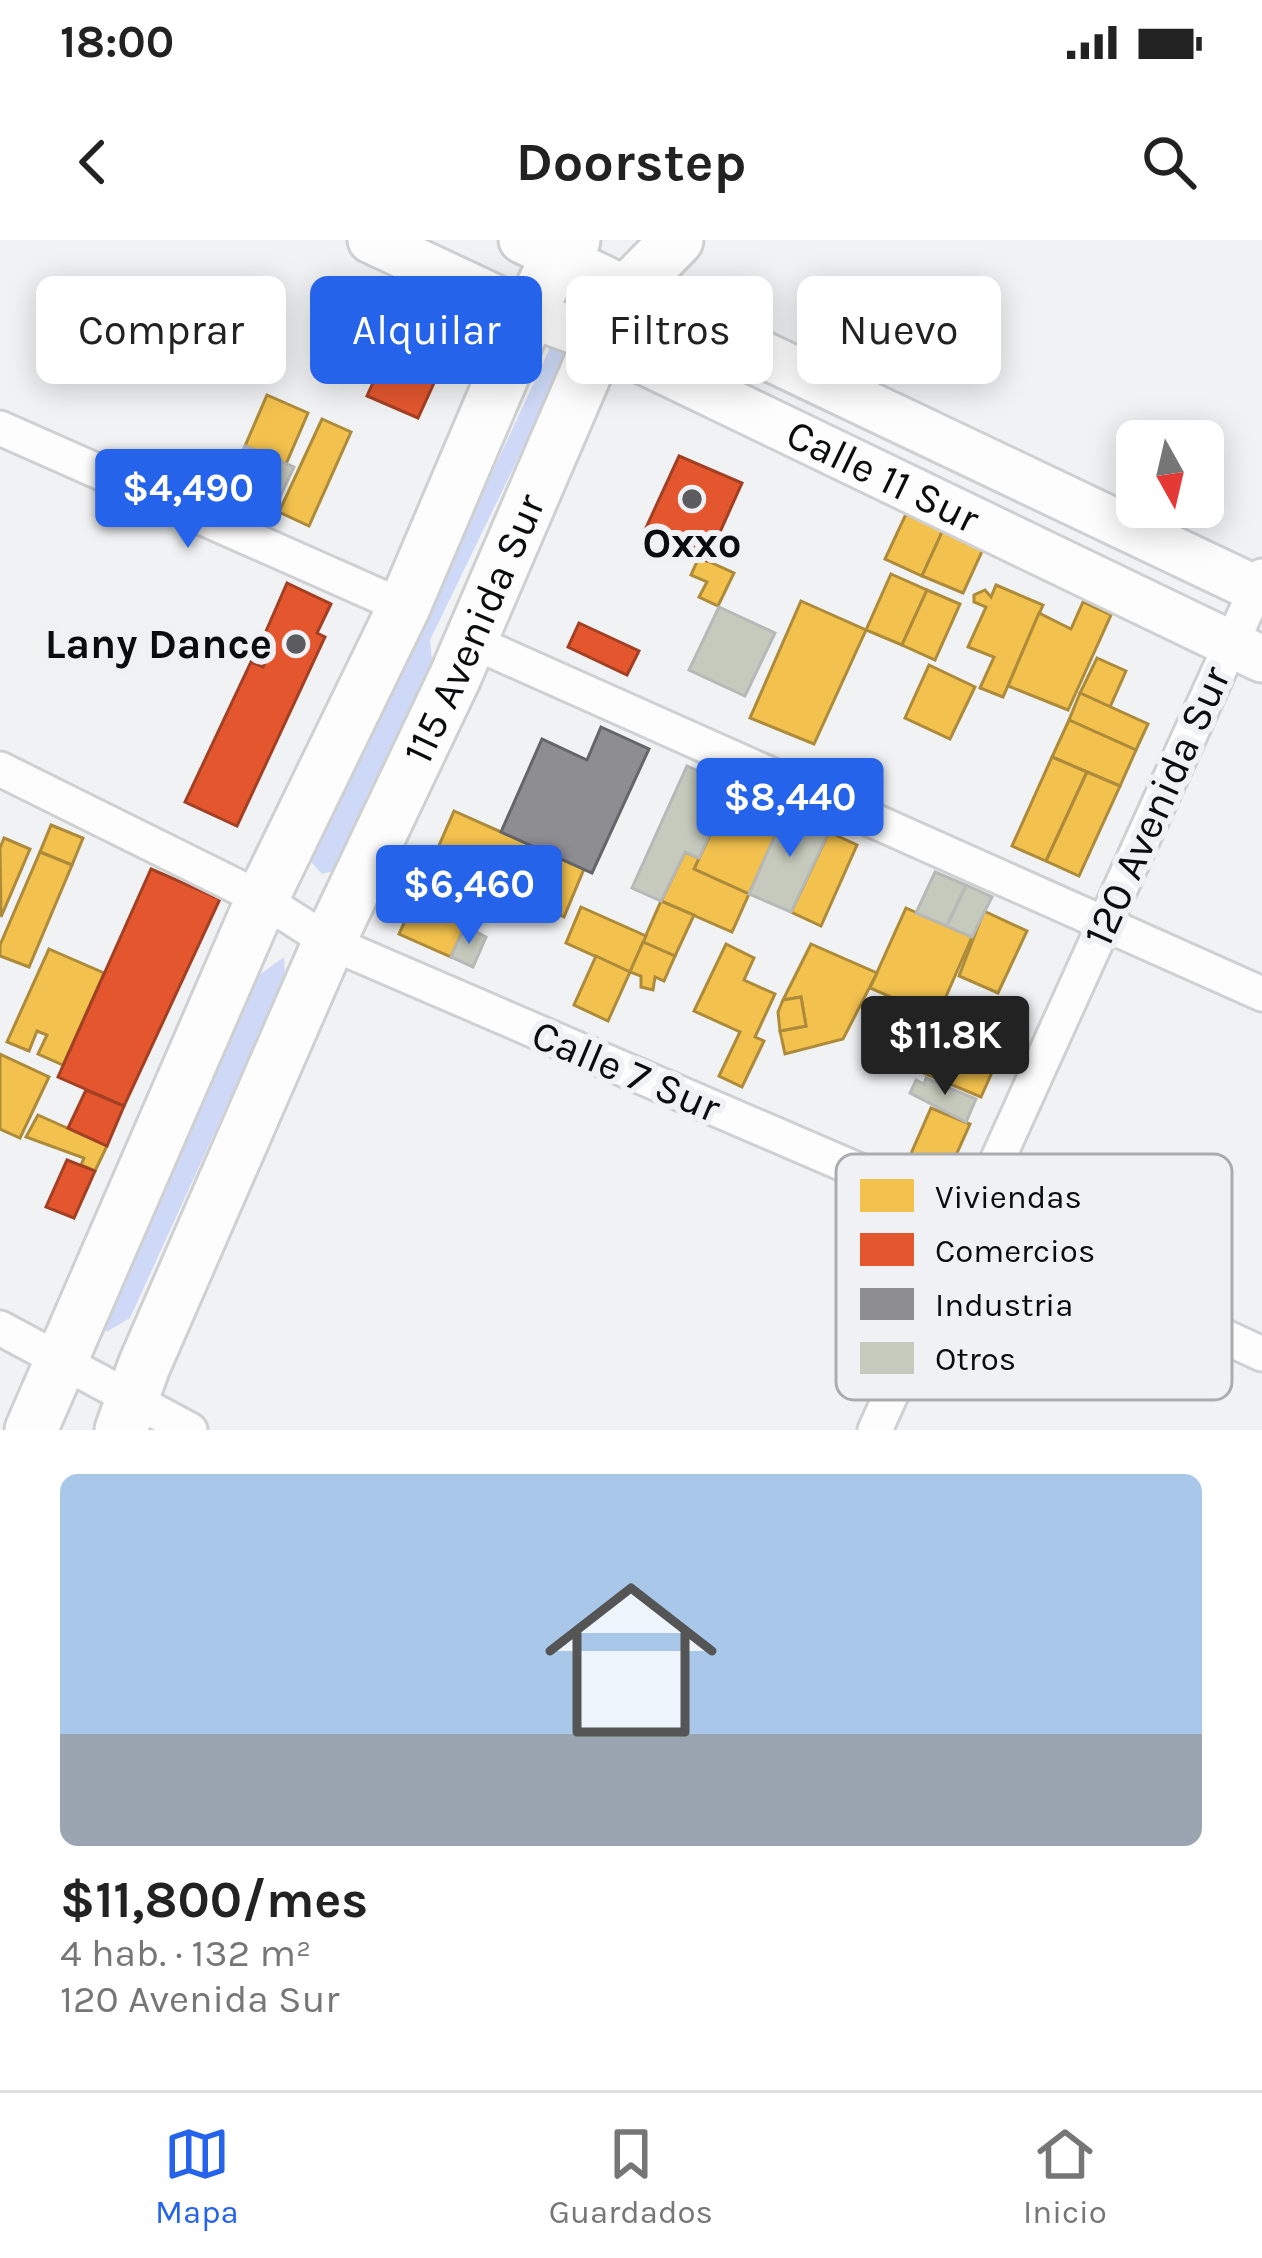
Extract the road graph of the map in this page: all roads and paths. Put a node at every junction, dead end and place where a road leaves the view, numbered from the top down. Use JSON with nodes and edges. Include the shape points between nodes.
{"nodes":[{"id":1,"x":371,"y":240,"type":"edge"},
{"id":2,"x":677,"y":240,"type":"edge"},
{"id":3,"x":551,"y":246,"type":"edge"},
{"id":4,"x":448,"y":276,"type":"edge"},
{"id":5,"x":541,"y":276,"type":"edge"},
{"id":6,"x":604,"y":276,"type":"edge"},
{"id":7,"x":642,"y":276,"type":"edge"},
{"id":8,"x":773,"y":358,"type":"edge"},
{"id":9,"x":499,"y":384,"type":"edge"},
{"id":10,"x":581,"y":384,"type":"edge"},
{"id":11,"x":691,"y":384,"type":"edge"},
{"id":12,"x":0,"y":428,"type":"edge"},
{"id":13,"x":1260,"y":586,"type":"edge"},
{"id":14,"x":404,"y":607,"type":"junction"},
{"id":15,"x":471,"y":641,"type":"junction"},
{"id":16,"x":1246,"y":652,"type":"edge"},
{"id":17,"x":0,"y":769,"type":"edge"},
{"id":18,"x":262,"y":899,"type":"junction"},
{"id":19,"x":1105,"y":921,"type":"junction"},
{"id":20,"x":329,"y":942,"type":"junction"},
{"id":21,"x":1262,"y":994,"type":"edge"},
{"id":22,"x":1001,"y":1154,"type":"edge"},
{"id":23,"x":836,"y":1162,"type":"edge"},
{"id":24,"x":0,"y":1328,"type":"edge"},
{"id":25,"x":1232,"y":1340,"type":"edge"},
{"id":26,"x":1262,"y":1354,"type":"edge"},
{"id":27,"x":61,"y":1359,"type":"junction"},
{"id":28,"x":889,"y":1400,"type":"edge"},
{"id":29,"x":127,"y":1416,"type":"edge"},
{"id":30,"x":31,"y":1430,"type":"edge"},
{"id":31,"x":190,"y":1430,"type":"edge"},
{"id":32,"x":875,"y":1430,"type":"edge"}],
"edges":[{"from":1,"to":4,"type":"street","name":"Calle 11 Sur"},
{"from":2,"to":7,"type":"main road","name":"115 Avenida Sur"},
{"from":3,"to":5,"type":"main road","name":"115 Avenida Sur"},
{"from":3,"to":6,"type":"street","name":"Calle 11 Sur"},
{"from":8,"to":13,"type":"street","name":"Calle 11 Sur"},
{"from":9,"to":14,"type":"main road","name":"115 Avenida Sur"},
{"from":10,"to":15,"type":"main road","name":"115 Avenida Sur"},
{"from":11,"to":16,"type":"street","name":"Calle 11 Sur"},
{"from":12,"to":14,"type":"street"},
{"from":13,"to":16,"type":"street","name":"120 Avenida Sur"},
{"from":14,"to":18,"type":"main road","name":"115 Avenida Sur"},
{"from":15,"to":19,"type":"street"},
{"from":15,"to":20,"type":"main road","name":"115 Avenida Sur"},
{"from":16,"to":19,"type":"street","name":"120 Avenida Sur"},
{"from":17,"to":18,"type":"street","name":"Calle 7 Sur"},
{"from":18,"to":20,"type":"street","name":"Calle 7 Sur"},
{"from":18,"to":27,"type":"main road","name":"115 Avenida Sur"},
{"from":19,"to":21,"type":"street"},
{"from":19,"to":22,"type":"street","name":"120 Avenida Sur"},
{"from":20,"to":23,"type":"street","name":"Calle 7 Sur"},
{"from":20,"to":29,"type":"main road","name":"115 Avenida Sur"},
{"from":24,"to":27,"type":"street"},
{"from":25,"to":26,"type":"street","name":"Calle 7 Sur"},
{"from":27,"to":29,"type":"street"},
{"from":27,"to":30,"type":"main road","name":"115 Avenida Sur"},
{"from":28,"to":32,"type":"street","name":"120 Avenida Sur"},
{"from":29,"to":31,"type":"street"}]}
